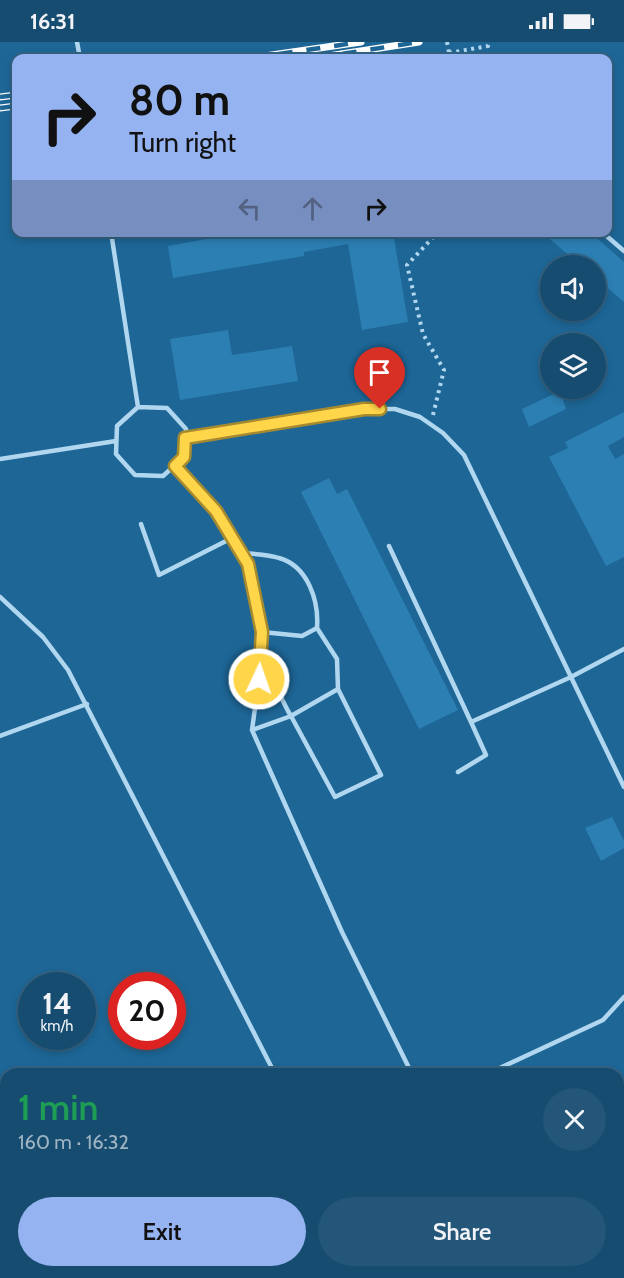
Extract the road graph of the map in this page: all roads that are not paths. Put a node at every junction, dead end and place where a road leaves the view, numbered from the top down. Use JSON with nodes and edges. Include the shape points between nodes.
{"nodes":[{"id":1,"x":112,"y":237,"type":"edge"},
{"id":2,"x":608,"y":237,"type":"edge"},
{"id":3,"x":624,"y":251,"type":"edge"},
{"id":4,"x":138,"y":407,"type":"junction"},
{"id":5,"x":185,"y":438,"type":"junction"},
{"id":6,"x":116,"y":441,"type":"junction"},
{"id":7,"x":0,"y":459,"type":"edge"},
{"id":8,"x":175,"y":466,"type":"junction"},
{"id":9,"x":141,"y":524,"type":"dead end"},
{"id":10,"x":232,"y":538,"type":"junction"},
{"id":11,"x":389,"y":546,"type":"dead end"},
{"id":12,"x":241,"y":553,"type":"junction"},
{"id":13,"x":0,"y":597,"type":"edge"},
{"id":14,"x":317,"y":628,"type":"junction"},
{"id":15,"x":262,"y":632,"type":"junction"},
{"id":16,"x":624,"y":649,"type":"edge"},
{"id":17,"x":261,"y":656,"type":"junction"},
{"id":18,"x":571,"y":677,"type":"junction"},
{"id":19,"x":338,"y":689,"type":"junction"},
{"id":20,"x":87,"y":704,"type":"junction"},
{"id":21,"x":291,"y":716,"type":"junction"},
{"id":22,"x":471,"y":722,"type":"junction"},
{"id":23,"x":252,"y":730,"type":"junction"},
{"id":24,"x":0,"y":736,"type":"edge"},
{"id":25,"x":458,"y":772,"type":"dead end"},
{"id":26,"x":624,"y":788,"type":"edge"},
{"id":27,"x":624,"y":997,"type":"edge"},
{"id":28,"x":272,"y":1068,"type":"edge"},
{"id":29,"x":409,"y":1068,"type":"edge"},
{"id":30,"x":501,"y":1068,"type":"edge"}],
"edges":[{"from":1,"to":4,"type":"lane"},
{"from":2,"to":3,"type":"lane"},
{"from":4,"to":5,"type":"lane","via":[[166,408],[186,429]]},
{"from":4,"to":6,"type":"lane","via":[[117,426]]},
{"from":5,"to":8,"type":"lane","via":[[184,457]]},
{"from":5,"to":18,"type":"lane","via":[[364,409],[395,409],[420,417],[464,455]]},
{"from":6,"to":7,"type":"lane"},
{"from":6,"to":8,"type":"lane","via":[[116,454],[135,475],[163,476]]},
{"from":8,"to":10,"type":"lane","via":[[216,511]]},
{"from":9,"to":10,"type":"lane","via":[[159,575]]},
{"from":10,"to":12,"type":"lane"},
{"from":11,"to":22,"type":"lane"},
{"from":12,"to":14,"type":"lane","via":[[281,558],[305,574],[318,612]]},
{"from":12,"to":15,"type":"lane","via":[[248,564]]},
{"from":13,"to":20,"type":"lane","via":[[43,637]]},
{"from":14,"to":15,"type":"lane","via":[[302,636]]},
{"from":14,"to":19,"type":"lane","via":[[337,659]]},
{"from":15,"to":17,"type":"lane"},
{"from":16,"to":18,"type":"lane"},
{"from":17,"to":21,"type":"lane"},
{"from":17,"to":23,"type":"lane"},
{"from":18,"to":22,"type":"lane"},
{"from":18,"to":26,"type":"lane"},
{"from":19,"to":21,"type":"lane"},
{"from":19,"to":21,"type":"lane","via":[[381,775],[335,797]]},
{"from":20,"to":24,"type":"lane"},
{"from":20,"to":28,"type":"lane"},
{"from":21,"to":23,"type":"lane"},
{"from":22,"to":25,"type":"lane","via":[[486,755]]},
{"from":23,"to":29,"type":"lane","via":[[342,932]]},
{"from":27,"to":30,"type":"lane","via":[[603,1020]]}]}
